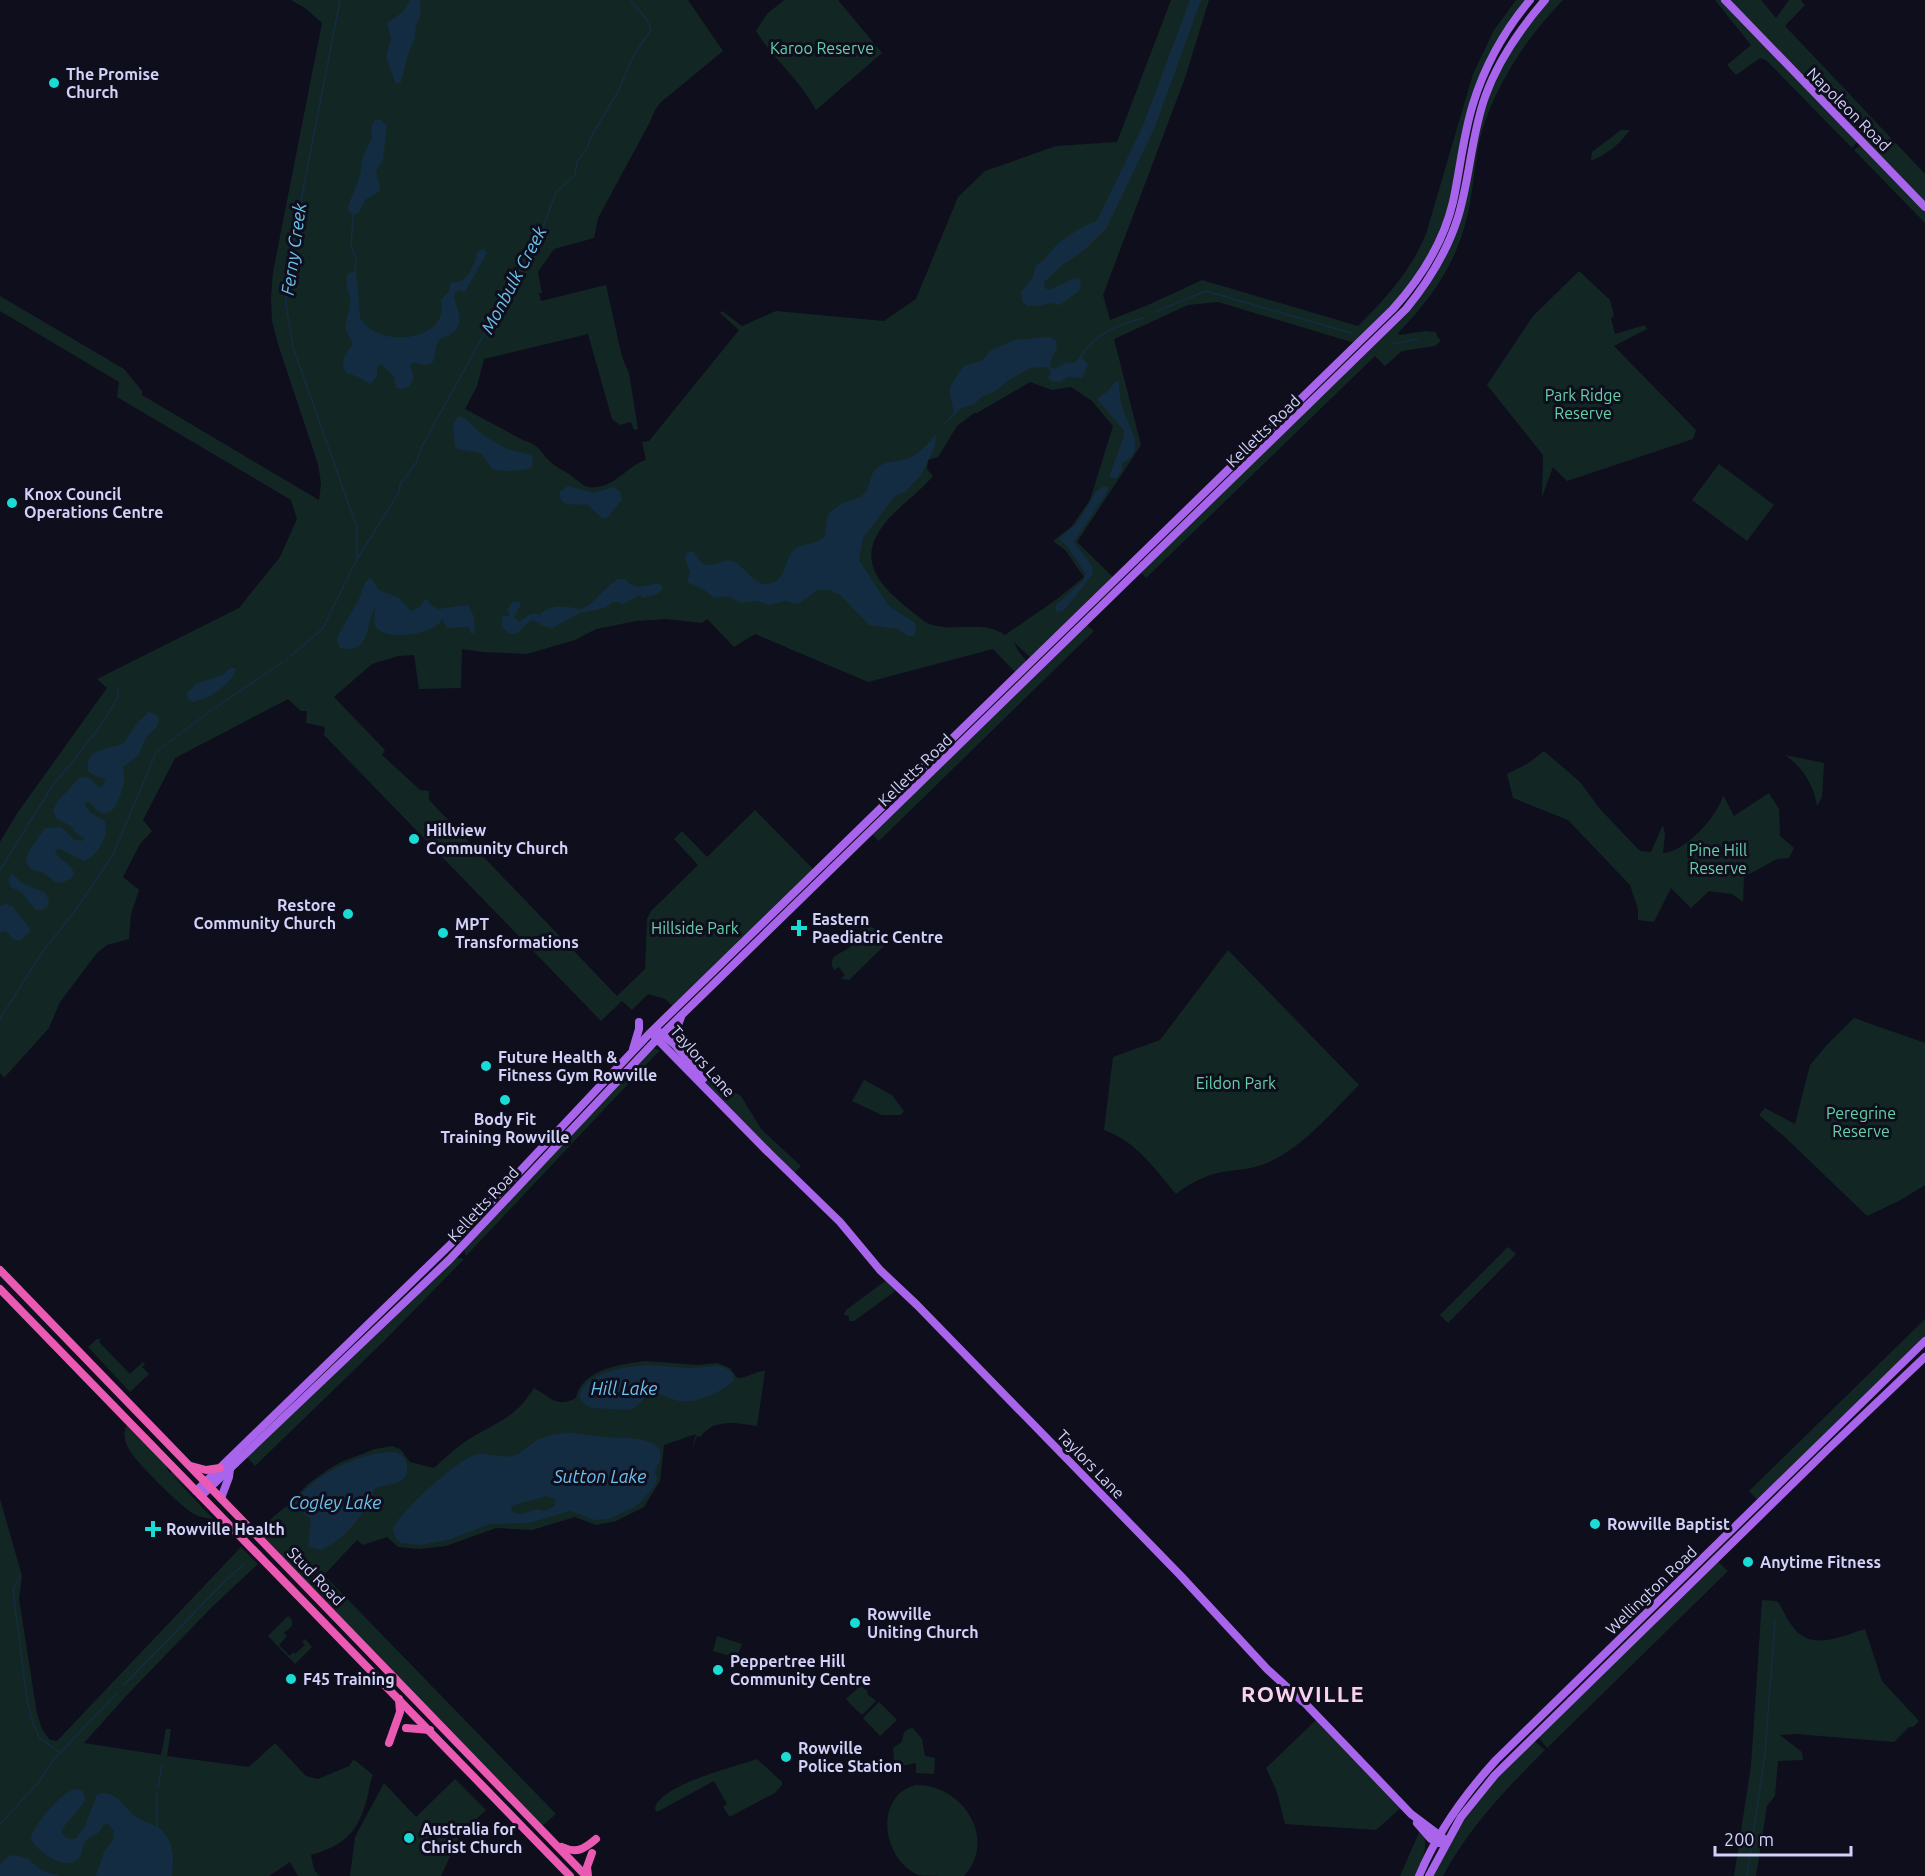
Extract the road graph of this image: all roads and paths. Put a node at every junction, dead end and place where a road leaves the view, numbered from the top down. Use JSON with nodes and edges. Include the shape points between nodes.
{"nodes":[{"id":1,"x":1530,"y":0,"type":"edge"},
{"id":2,"x":1545,"y":0,"type":"edge"},
{"id":3,"x":1725,"y":0,"type":"edge"},
{"id":4,"x":1731,"y":0,"type":"edge"},
{"id":5,"x":1754,"y":30,"type":"junction"},
{"id":6,"x":1925,"y":207,"type":"edge"},
{"id":7,"x":681,"y":1016,"type":"junction"},
{"id":8,"x":639,"y":1022,"type":"dead end"},
{"id":9,"x":652,"y":1030,"type":"junction"},
{"id":10,"x":660,"y":1036,"type":"junction"},
{"id":11,"x":675,"y":1045,"type":"junction"},
{"id":12,"x":647,"y":1049,"type":"junction"},
{"id":13,"x":633,"y":1050,"type":"junction"},
{"id":14,"x":674,"y":1055,"type":"junction"},
{"id":15,"x":691,"y":1069,"type":"junction"},
{"id":16,"x":0,"y":1270,"type":"edge"},
{"id":17,"x":0,"y":1289,"type":"edge"},
{"id":18,"x":1925,"y":1341,"type":"edge"},
{"id":19,"x":1925,"y":1357,"type":"edge"},
{"id":20,"x":190,"y":1466,"type":"junction"},
{"id":21,"x":225,"y":1469,"type":"junction"},
{"id":22,"x":208,"y":1484,"type":"junction"},
{"id":23,"x":199,"y":1494,"type":"junction"},
{"id":24,"x":221,"y":1498,"type":"junction"},
{"id":25,"x":399,"y":1699,"type":"junction"},
{"id":26,"x":406,"y":1728,"type":"dead end"},
{"id":27,"x":430,"y":1730,"type":"junction"},
{"id":28,"x":389,"y":1743,"type":"dead end"},
{"id":29,"x":1413,"y":1815,"type":"junction"},
{"id":30,"x":1445,"y":1826,"type":"junction"},
{"id":31,"x":1427,"y":1834,"type":"junction"},
{"id":32,"x":596,"y":1839,"type":"dead end"},
{"id":33,"x":1442,"y":1841,"type":"junction"},
{"id":34,"x":556,"y":1844,"type":"junction"},
{"id":35,"x":592,"y":1853,"type":"dead end"},
{"id":36,"x":1428,"y":1857,"type":"junction"},
{"id":37,"x":570,"y":1876,"type":"edge"},
{"id":38,"x":587,"y":1876,"type":"edge"},
{"id":39,"x":1419,"y":1876,"type":"edge"},
{"id":40,"x":1429,"y":1876,"type":"edge"}],
"edges":[{"from":1,"to":9,"type":"main road","name":"Kelletts Road","via":[[1505,34],[1483,75],[1469,117],[1446,226],[1429,263],[1408,293]]},
{"from":2,"to":7,"type":"main road","name":"Kelletts Road","via":[[1515,38],[1496,72],[1479,119],[1453,231],[1436,268],[1406,309]]},
{"from":3,"to":5,"type":"main road","name":"Napoleon Road"},
{"from":4,"to":5,"type":"main road","name":"Napoleon Road"},
{"from":5,"to":6,"type":"main road","name":"Napoleon Road"},
{"from":7,"to":10,"type":"main road","name":"Kelletts Road"},
{"from":7,"to":11,"type":"main road","via":[[673,1039]]},
{"from":8,"to":13,"type":"main road"},
{"from":9,"to":10,"type":"main road","name":"Taylors Lane"},
{"from":9,"to":13,"type":"main road","name":"Kelletts Road"},
{"from":10,"to":11,"type":"main road","name":"Taylors Lane"},
{"from":10,"to":12,"type":"main road","name":"Kelletts Road"},
{"from":10,"to":14,"type":"main road","name":"Taylors Lane"},
{"from":11,"to":15,"type":"main road","name":"Taylors Lane"},
{"from":12,"to":14,"type":"main road"},
{"from":12,"to":21,"type":"main road","name":"Kelletts Road","via":[[449,1260]]},
{"from":13,"to":21,"type":"main road","name":"Kelletts Road","via":[[456,1240]]},
{"from":14,"to":15,"type":"main road","name":"Taylors Lane"},
{"from":15,"to":29,"type":"main road","name":"Taylors Lane","via":[[837,1226],[885,1269]]},
{"from":16,"to":20,"type":"highway","name":"Stud Road"},
{"from":17,"to":23,"type":"highway","name":"Stud Road"},
{"from":18,"to":30,"type":"main road","name":"Wellington Road","via":[[1496,1760]]},
{"from":19,"to":33,"type":"main road","name":"Wellington Road","via":[[1500,1769]]},
{"from":20,"to":21,"type":"highway"},
{"from":20,"to":22,"type":"highway","name":"Stud Road"},
{"from":21,"to":22,"type":"main road","name":"Kelletts Road"},
{"from":21,"to":24,"type":"main road","via":[[229,1477]]},
{"from":22,"to":23,"type":"main road","name":"Kelletts Road"},
{"from":22,"to":24,"type":"highway","name":"Stud Road"},
{"from":23,"to":25,"type":"highway","name":"Stud Road"},
{"from":24,"to":34,"type":"highway","name":"Stud Road"},
{"from":25,"to":27,"type":"highway","name":"Stud Road"},
{"from":25,"to":28,"type":"highway","via":[[400,1712]]},
{"from":26,"to":27,"type":"highway"},
{"from":27,"to":37,"type":"highway","name":"Stud Road"},
{"from":29,"to":30,"type":"main road","via":[[1432,1825]]},
{"from":29,"to":31,"type":"main road","name":"Taylors Lane"},
{"from":29,"to":33,"type":"main road","name":"Taylors Lane"},
{"from":30,"to":33,"type":"main road","name":"Wellington Road"},
{"from":31,"to":33,"type":"main road","name":"Taylors Lane"},
{"from":31,"to":36,"type":"main road"},
{"from":32,"to":34,"type":"highway","via":[[579,1851]]},
{"from":33,"to":36,"type":"main road","name":"Wellington Road"},
{"from":33,"to":40,"type":"main road","name":"Wellington Road"},
{"from":34,"to":38,"type":"highway","name":"Stud Road"},
{"from":35,"to":38,"type":"highway"},
{"from":36,"to":39,"type":"main road","name":"Wellington Road"}]}
